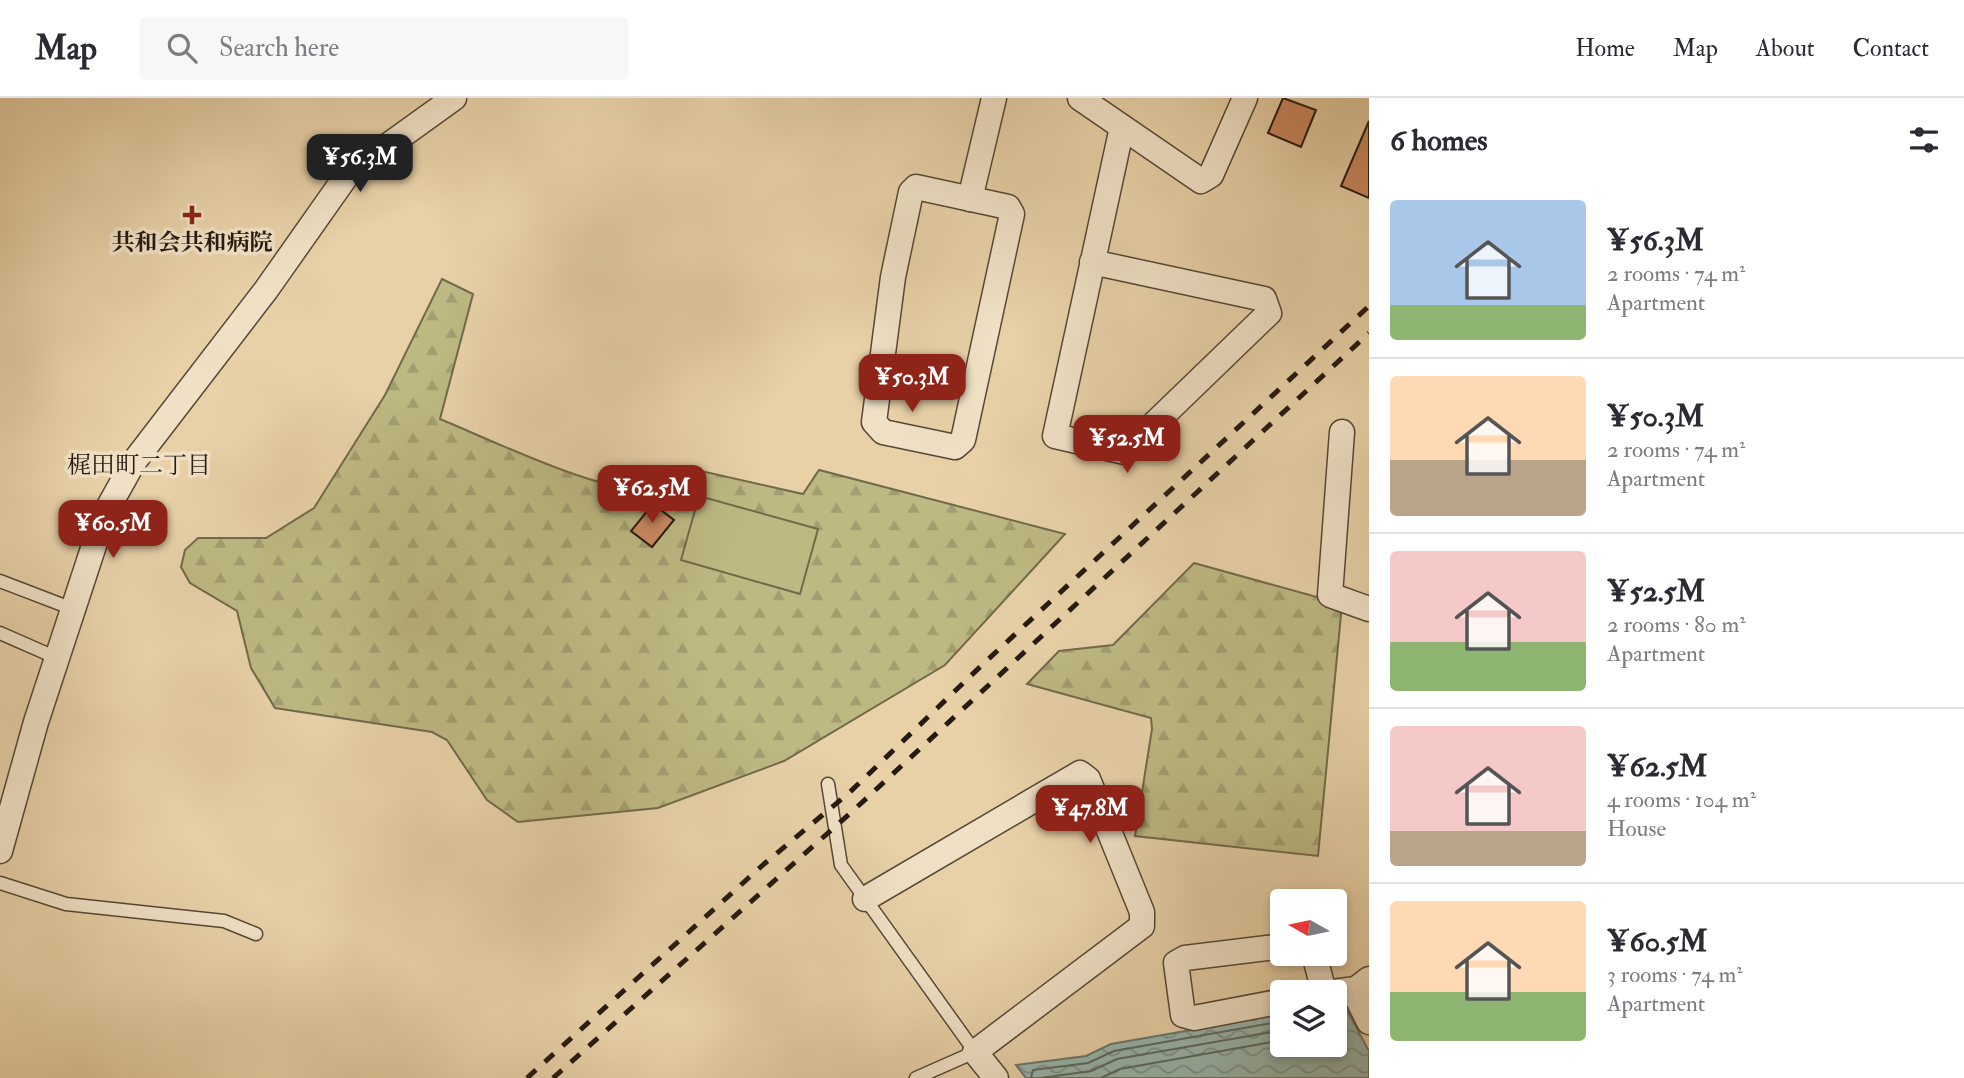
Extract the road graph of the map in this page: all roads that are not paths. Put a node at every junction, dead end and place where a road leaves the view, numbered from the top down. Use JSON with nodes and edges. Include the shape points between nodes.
{"nodes":[{"id":1,"x":454,"y":98,"type":"edge"},
{"id":2,"x":994,"y":98,"type":"edge"},
{"id":3,"x":1080,"y":98,"type":"edge"},
{"id":4,"x":1245,"y":98,"type":"edge"},
{"id":5,"x":1122,"y":127,"type":"junction"},
{"id":6,"x":970,"y":200,"type":"junction"},
{"id":7,"x":1093,"y":262,"type":"junction"},
{"id":8,"x":1342,"y":432,"type":"dead end"},
{"id":9,"x":0,"y":581,"type":"edge"},
{"id":10,"x":73,"y":609,"type":"junction"},
{"id":11,"x":1369,"y":609,"type":"edge"},
{"id":12,"x":0,"y":633,"type":"edge"},
{"id":13,"x":57,"y":658,"type":"junction"},
{"id":14,"x":828,"y":784,"type":"dead end"},
{"id":15,"x":4,"y":817,"type":"edge"},
{"id":16,"x":0,"y":851,"type":"edge"},
{"id":17,"x":0,"y":883,"type":"edge"},
{"id":18,"x":865,"y":899,"type":"junction"},
{"id":19,"x":256,"y":934,"type":"dead end"},
{"id":20,"x":1270,"y":948,"type":"edge"},
{"id":21,"x":1352,"y":987,"type":"edge"},
{"id":22,"x":1270,"y":1003,"type":"edge"},
{"id":23,"x":1369,"y":1022,"type":"edge"},
{"id":24,"x":975,"y":1052,"type":"junction"},
{"id":25,"x":916,"y":1078,"type":"edge"},
{"id":26,"x":996,"y":1078,"type":"edge"}],
"edges":[{"from":1,"to":10,"type":"street","via":[[346,175],[266,290],[133,463],[104,515]]},
{"from":2,"to":6,"type":"street"},
{"from":3,"to":5,"type":"street"},
{"from":4,"to":5,"type":"street","via":[[1211,175],[1201,181]]},
{"from":5,"to":7,"type":"street"},
{"from":6,"to":6,"type":"street","via":[[1008,207],[1012,214],[963,440],[955,447],[883,432],[874,422],[893,277],[911,192],[916,187]]},
{"from":7,"to":7,"type":"street","via":[[1055,436],[1125,452],[1269,313],[1264,299]]},
{"from":8,"to":11,"type":"street","via":[[1330,595]]},
{"from":9,"to":10,"type":"lane"},
{"from":10,"to":13,"type":"street"},
{"from":12,"to":13,"type":"lane"},
{"from":13,"to":15,"type":"street"},
{"from":14,"to":18,"type":"lane","via":[[841,865]]},
{"from":15,"to":16,"type":"street"},
{"from":17,"to":19,"type":"lane","via":[[66,904],[224,921]]},
{"from":18,"to":24,"type":"lane"},
{"from":18,"to":24,"type":"street","via":[[1080,773],[1088,779],[1142,912],[1142,926]]},
{"from":20,"to":22,"type":"street","via":[[1176,963],[1182,1015],[1194,1018]]},
{"from":21,"to":23,"type":"street"},
{"from":24,"to":25,"type":"lane"},
{"from":24,"to":26,"type":"street"}]}
